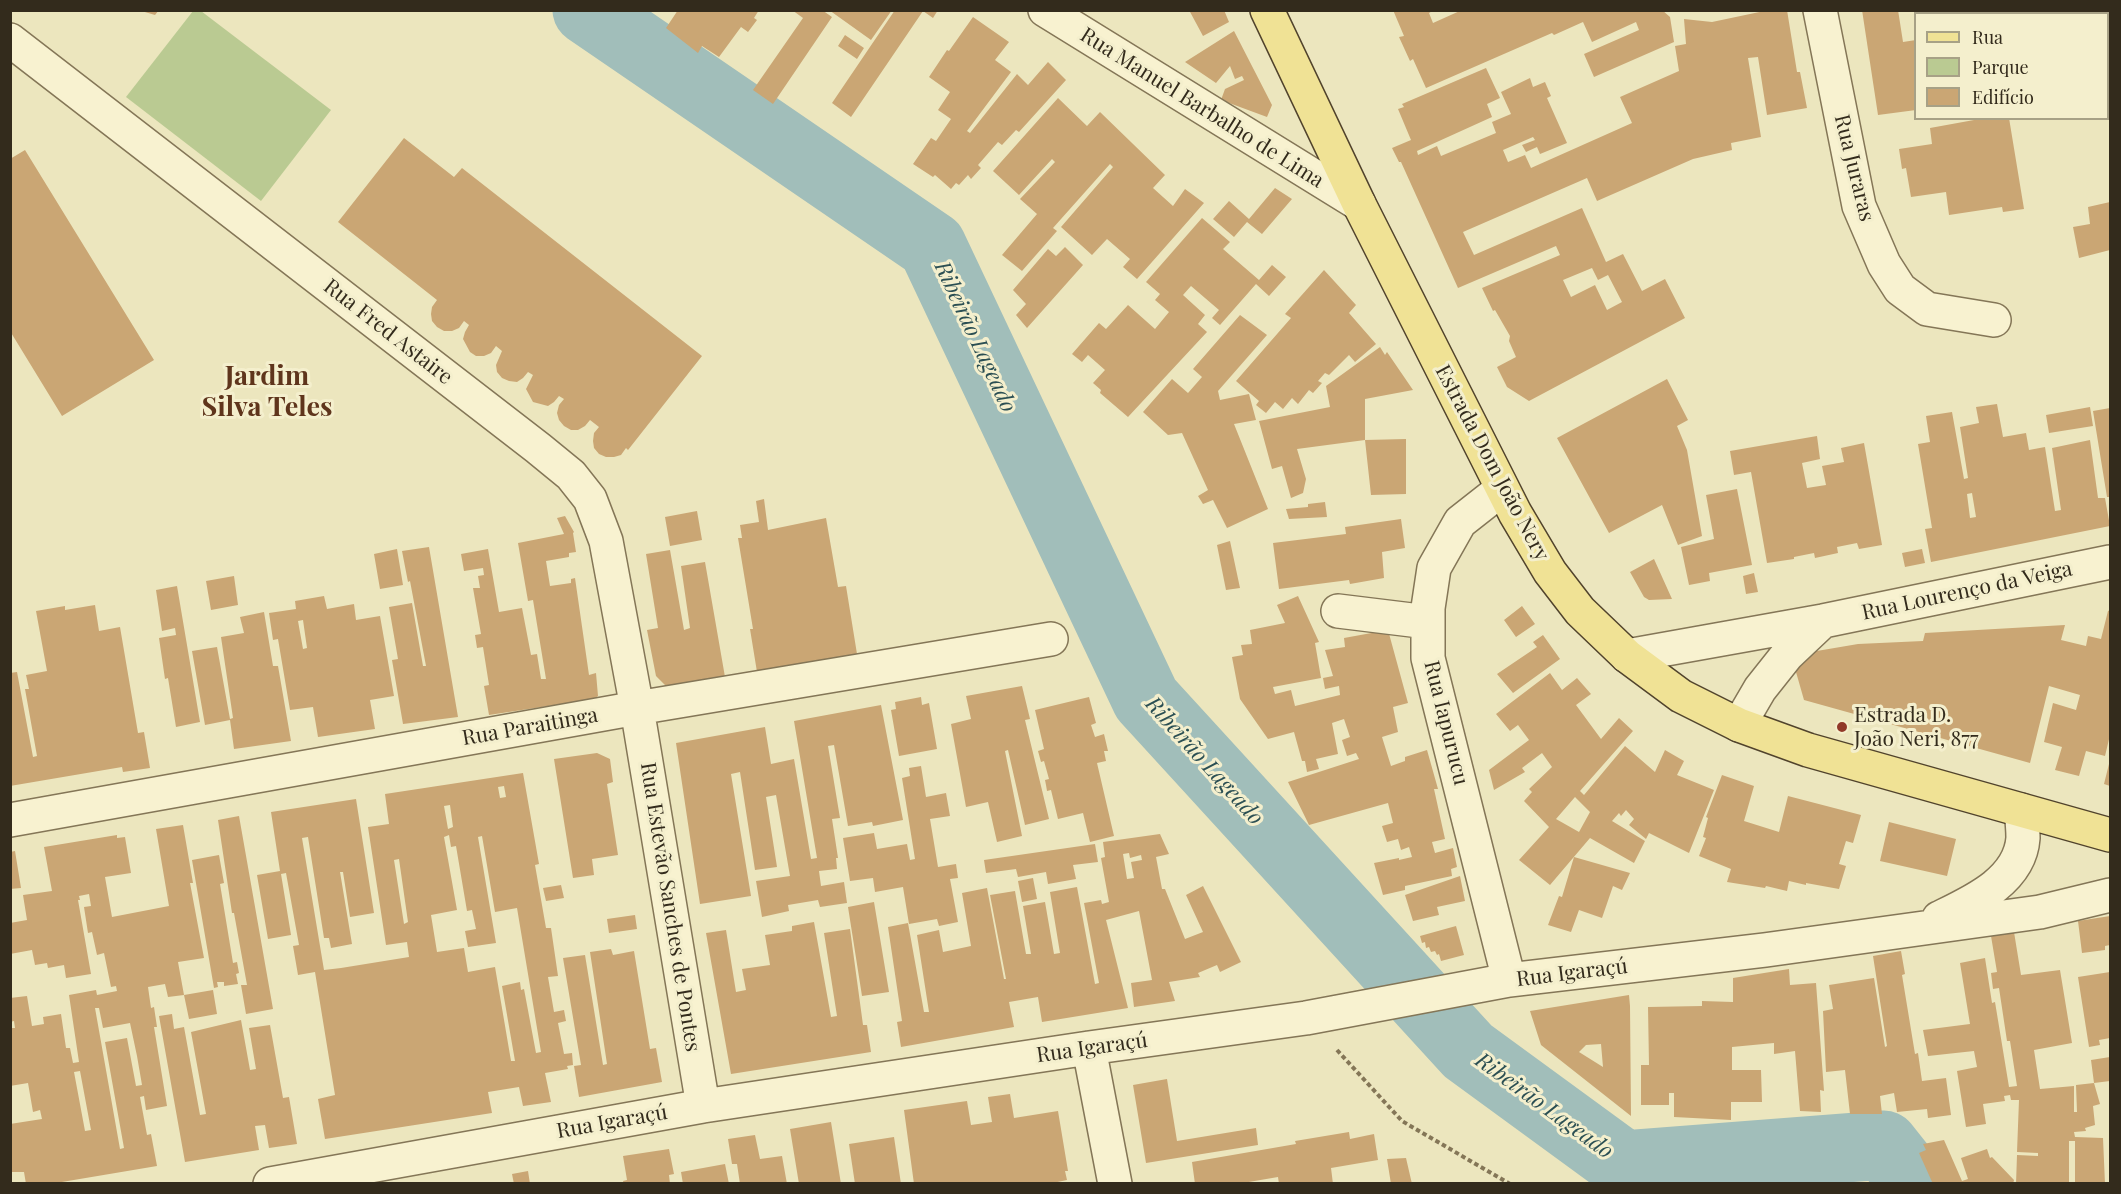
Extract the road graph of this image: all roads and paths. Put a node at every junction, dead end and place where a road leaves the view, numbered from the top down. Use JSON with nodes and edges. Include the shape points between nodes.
{"nodes":[{"id":1,"x":1045,"y":10,"type":"edge"},
{"id":2,"x":1267,"y":10,"type":"edge"},
{"id":3,"x":1820,"y":10,"type":"edge"},
{"id":4,"x":10,"y":40,"type":"edge"},
{"id":5,"x":1359,"y":204,"type":"junction"},
{"id":6,"x":1994,"y":320,"type":"dead end"},
{"id":7,"x":1502,"y":489,"type":"junction"},
{"id":8,"x":2110,"y":562,"type":"edge"},
{"id":9,"x":1338,"y":611,"type":"dead end"},
{"id":10,"x":1823,"y":621,"type":"junction"},
{"id":11,"x":1428,"y":622,"type":"junction"},
{"id":12,"x":1051,"y":639,"type":"dead end"},
{"id":13,"x":1627,"y":656,"type":"junction"},
{"id":14,"x":637,"y":708,"type":"junction"},
{"id":15,"x":1739,"y":725,"type":"junction"},
{"id":16,"x":2021,"y":810,"type":"junction"},
{"id":17,"x":10,"y":820,"type":"edge"},
{"id":18,"x":2110,"y":835,"type":"edge"},
{"id":19,"x":2110,"y":895,"type":"edge"},
{"id":20,"x":1916,"y":930,"type":"junction"},
{"id":21,"x":1502,"y":981,"type":"junction"},
{"id":22,"x":1306,"y":1018,"type":"junction"},
{"id":23,"x":1089,"y":1047,"type":"junction"},
{"id":24,"x":703,"y":1106,"type":"junction"},
{"id":25,"x":270,"y":1184,"type":"edge"},
{"id":26,"x":1115,"y":1184,"type":"edge"},
{"id":27,"x":1510,"y":1184,"type":"edge"}],
"edges":[{"from":1,"to":5,"type":"street","name":"Rua Manuel Barbalho de Lima"},
{"from":2,"to":5,"type":"main road","name":"Estrada Dom João Nery"},
{"from":3,"to":6,"type":"street","name":"Rua Juraras","via":[[1859,206],[1884,264],[1900,289],[1927,309]]},
{"from":4,"to":14,"type":"street","name":"Rua Fred Astaire","via":[[571,475],[590,500],[606,541]]},
{"from":5,"to":7,"type":"main road","name":"Estrada Dom João Nery"},
{"from":7,"to":11,"type":"street","name":"Rua Iapurucu","via":[[1460,522],[1434,568]]},
{"from":7,"to":13,"type":"main road","name":"Estrada Dom João Nery","via":[[1550,572],[1580,611]]},
{"from":8,"to":10,"type":"street","name":"Rua Lourenço da Veiga"},
{"from":9,"to":11,"type":"street"},
{"from":10,"to":13,"type":"street","name":"Rua Lourenço da Veiga"},
{"from":10,"to":15,"type":"street","via":[[1787,655],[1760,689]]},
{"from":11,"to":21,"type":"street","name":"Rua Iapurucu","via":[[1428,658]]},
{"from":12,"to":14,"type":"street","name":"Rua Paraitinga"},
{"from":13,"to":15,"type":"main road","name":"Estrada Dom João Nery","via":[[1681,696]]},
{"from":14,"to":17,"type":"street","name":"Rua Paraitinga"},
{"from":14,"to":24,"type":"street","name":"Rua Estevão Sanches de Pontes"},
{"from":15,"to":16,"type":"main road","name":"Estrada Dom João Nery","via":[[1808,750]]},
{"from":16,"to":18,"type":"main road","name":"Estrada Dom João Nery"},
{"from":16,"to":20,"type":"street","name":"Rua Igaraçú","via":[[2023,840],[2015,865],[1994,887]]},
{"from":19,"to":20,"type":"street","name":"Rua Igaraçú","via":[[2040,912]]},
{"from":20,"to":21,"type":"street","name":"Rua Igaraçú"},
{"from":21,"to":22,"type":"street","name":"Rua Igaraçú"},
{"from":22,"to":23,"type":"street","name":"Rua Igaraçú"},
{"from":22,"to":27,"type":"path","via":[[1402,1121]]},
{"from":23,"to":24,"type":"street","name":"Rua Igaraçú"},
{"from":23,"to":26,"type":"street"},
{"from":24,"to":25,"type":"street","name":"Rua Igaraçú"}]}
